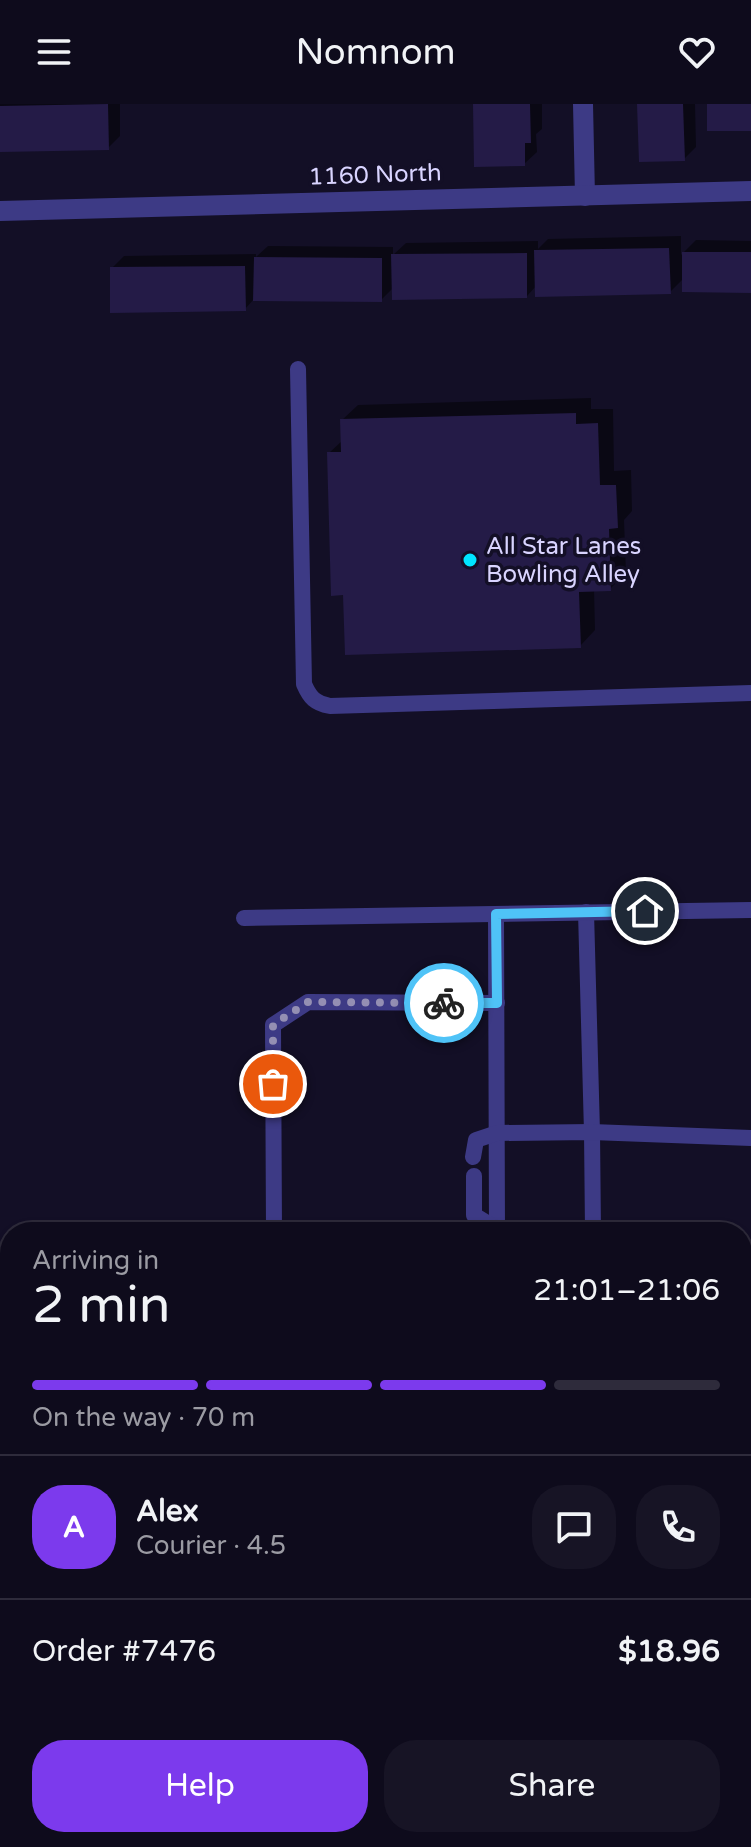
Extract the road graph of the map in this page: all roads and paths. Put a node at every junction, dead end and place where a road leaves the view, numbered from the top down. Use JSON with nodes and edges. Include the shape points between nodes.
{"nodes":[{"id":1,"x":583,"y":104,"type":"edge"},
{"id":2,"x":751,"y":191,"type":"edge"},
{"id":3,"x":585,"y":196,"type":"junction"},
{"id":4,"x":0,"y":211,"type":"edge"},
{"id":5,"x":298,"y":369,"type":"dead end"},
{"id":6,"x":751,"y":693,"type":"edge"},
{"id":7,"x":751,"y":910,"type":"edge"},
{"id":8,"x":586,"y":912,"type":"junction"},
{"id":9,"x":496,"y":914,"type":"junction"},
{"id":10,"x":244,"y":918,"type":"dead end"},
{"id":11,"x":497,"y":1003,"type":"junction"},
{"id":12,"x":592,"y":1132,"type":"junction"},
{"id":13,"x":497,"y":1133,"type":"junction"},
{"id":14,"x":751,"y":1138,"type":"edge"},
{"id":15,"x":473,"y":1157,"type":"dead end"},
{"id":16,"x":474,"y":1176,"type":"dead end"},
{"id":17,"x":274,"y":1222,"type":"edge"},
{"id":18,"x":485,"y":1222,"type":"edge"},
{"id":19,"x":497,"y":1222,"type":"edge"},
{"id":20,"x":593,"y":1222,"type":"edge"}],
"edges":[{"from":1,"to":3,"type":"street"},
{"from":2,"to":3,"type":"street","name":"1160 North"},
{"from":3,"to":4,"type":"street","name":"1160 North"},
{"from":5,"to":6,"type":"lane","via":[[304,684],[317,703]]},
{"from":7,"to":8,"type":"lane"},
{"from":8,"to":9,"type":"lane"},
{"from":8,"to":12,"type":"lane"},
{"from":9,"to":10,"type":"lane"},
{"from":9,"to":11,"type":"lane"},
{"from":11,"to":13,"type":"lane"},
{"from":11,"to":17,"type":"lane","via":[[308,1002],[273,1025]]},
{"from":12,"to":13,"type":"lane"},
{"from":12,"to":14,"type":"lane"},
{"from":12,"to":20,"type":"lane"},
{"from":13,"to":15,"type":"lane","via":[[476,1140]]},
{"from":13,"to":19,"type":"lane"},
{"from":16,"to":18,"type":"lane","via":[[474,1215]]}]}
